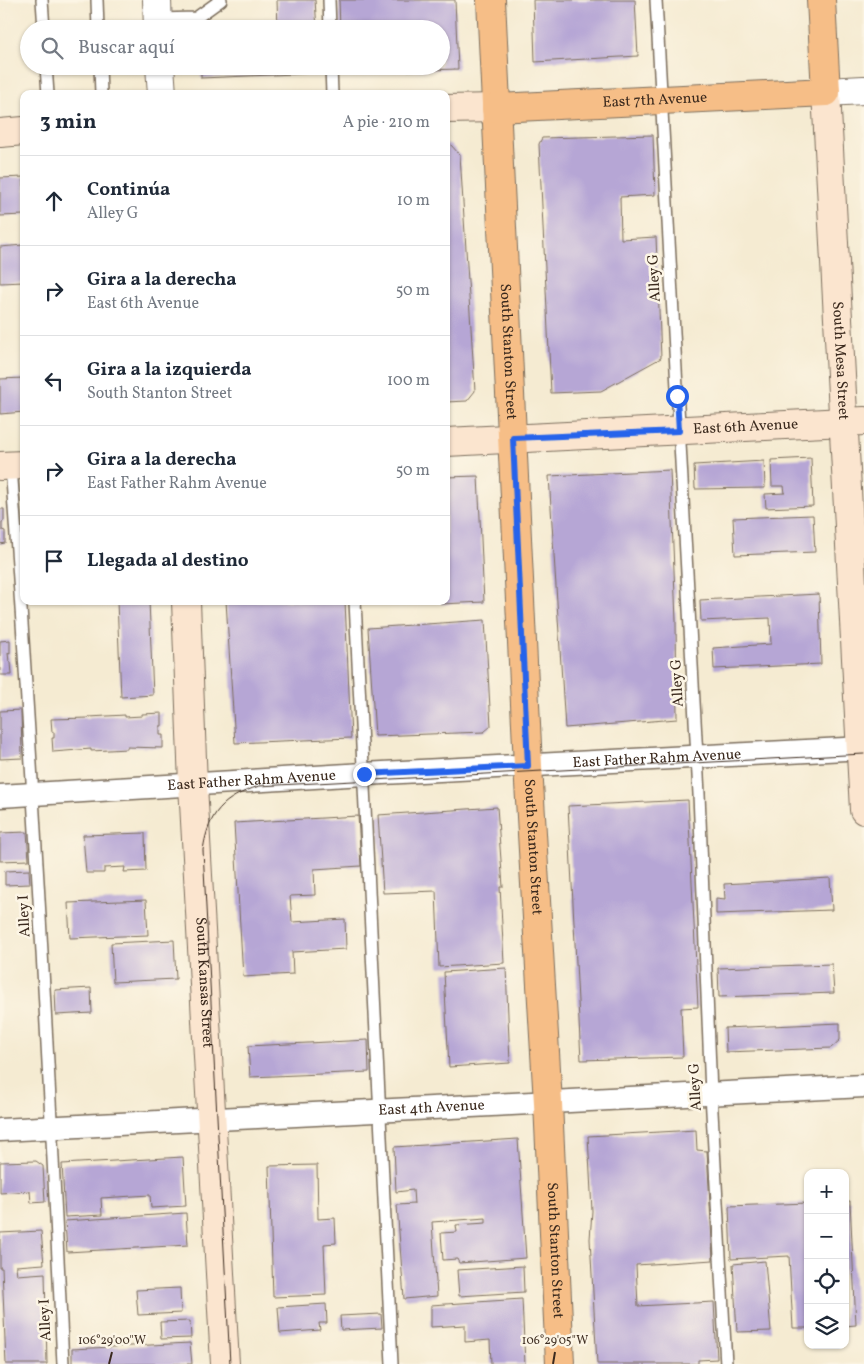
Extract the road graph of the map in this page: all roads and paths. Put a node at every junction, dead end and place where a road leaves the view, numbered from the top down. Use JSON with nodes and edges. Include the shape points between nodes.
{"nodes":[{"id":1,"x":42,"y":0,"type":"edge"},
{"id":2,"x":97,"y":0,"type":"edge"},
{"id":3,"x":220,"y":0,"type":"edge"},
{"id":4,"x":329,"y":0,"type":"edge"},
{"id":5,"x":491,"y":0,"type":"edge"},
{"id":6,"x":656,"y":0,"type":"edge"},
{"id":7,"x":821,"y":0,"type":"edge"},
{"id":8,"x":158,"y":16,"type":"edge"},
{"id":9,"x":43,"y":20,"type":"edge"},
{"id":10,"x":98,"y":20,"type":"edge"},
{"id":11,"x":330,"y":20,"type":"edge"},
{"id":12,"x":47,"y":75,"type":"edge"},
{"id":13,"x":101,"y":75,"type":"edge"},
{"id":14,"x":161,"y":75,"type":"edge"},
{"id":15,"x":331,"y":75,"type":"edge"},
{"id":16,"x":48,"y":90,"type":"edge"},
{"id":17,"x":102,"y":90,"type":"edge"},
{"id":18,"x":162,"y":90,"type":"edge"},
{"id":19,"x":332,"y":90,"type":"edge"},
{"id":20,"x":864,"y":90,"type":"edge"},
{"id":21,"x":826,"y":92,"type":"junction"},
{"id":22,"x":660,"y":100,"type":"junction"},
{"id":23,"x":496,"y":108,"type":"junction"},
{"id":24,"x":450,"y":109,"type":"edge"},
{"id":25,"x":20,"y":131,"type":"edge"},
{"id":26,"x":0,"y":133,"type":"edge"},
{"id":27,"x":854,"y":421,"type":"edge"},
{"id":28,"x":679,"y":431,"type":"junction"},
{"id":29,"x":513,"y":438,"type":"junction"},
{"id":30,"x":450,"y":442,"type":"edge"},
{"id":31,"x":12,"y":466,"type":"edge"},
{"id":32,"x":20,"y":585,"type":"edge"},
{"id":33,"x":21,"y":605,"type":"edge"},
{"id":34,"x":186,"y":605,"type":"edge"},
{"id":35,"x":355,"y":605,"type":"edge"},
{"id":36,"x":863,"y":748,"type":"edge"},
{"id":37,"x":697,"y":757,"type":"junction"},
{"id":38,"x":528,"y":766,"type":"junction"},
{"id":39,"x":364,"y":774,"type":"junction"},
{"id":40,"x":193,"y":785,"type":"junction"},
{"id":41,"x":34,"y":794,"type":"junction"},
{"id":42,"x":0,"y":796,"type":"edge"},
{"id":43,"x":864,"y":810,"type":"edge"},
{"id":44,"x":864,"y":1086,"type":"edge"},
{"id":45,"x":711,"y":1094,"type":"junction"},
{"id":46,"x":548,"y":1103,"type":"junction"},
{"id":47,"x":379,"y":1110,"type":"junction"},
{"id":48,"x":211,"y":1119,"type":"junction"},
{"id":49,"x":52,"y":1127,"type":"junction"},
{"id":50,"x":0,"y":1130,"type":"edge"},
{"id":51,"x":63,"y":1364,"type":"edge"},
{"id":52,"x":225,"y":1364,"type":"edge"},
{"id":53,"x":392,"y":1364,"type":"edge"},
{"id":54,"x":560,"y":1364,"type":"edge"},
{"id":55,"x":726,"y":1364,"type":"edge"}],
"edges":[{"from":1,"to":9,"type":"lane"},
{"from":2,"to":10,"type":"lane"},
{"from":3,"to":8,"type":"lane","via":[[196,18]]},
{"from":4,"to":11,"type":"lane"},
{"from":5,"to":23,"type":"main road","name":"South Stanton Street"},
{"from":6,"to":22,"type":"lane","name":"Alley G"},
{"from":7,"to":21,"type":"main road","name":"South Mesa Street"},
{"from":12,"to":16,"type":"lane"},
{"from":13,"to":17,"type":"lane"},
{"from":14,"to":18,"type":"street"},
{"from":15,"to":19,"type":"lane"},
{"from":20,"to":21,"type":"street","name":"East 7th Avenue"},
{"from":21,"to":22,"type":"main road","name":"East 7th Avenue"},
{"from":21,"to":27,"type":"main road","name":"South Mesa Street"},
{"from":22,"to":23,"type":"main road","name":"East 7th Avenue"},
{"from":22,"to":28,"type":"lane","name":"Alley G"},
{"from":23,"to":24,"type":"main road","name":"East 7th Avenue"},
{"from":23,"to":29,"type":"main road","name":"South Stanton Street"},
{"from":25,"to":26,"type":"main road"},
{"from":27,"to":28,"type":"main road","name":"East 6th Avenue"},
{"from":27,"to":36,"type":"main road","name":"South Mesa Street"},
{"from":28,"to":29,"type":"main road","name":"East 6th Avenue"},
{"from":28,"to":37,"type":"lane","name":"Alley G"},
{"from":29,"to":30,"type":"main road","name":"East 6th Avenue"},
{"from":29,"to":38,"type":"main road","name":"South Stanton Street"},
{"from":31,"to":32,"type":"lane","name":"Alley I"},
{"from":33,"to":41,"type":"lane","name":"Alley I"},
{"from":34,"to":40,"type":"main road","name":"South Kansas Street"},
{"from":35,"to":39,"type":"lane"},
{"from":36,"to":37,"type":"street","name":"East Father Rahm Avenue"},
{"from":36,"to":43,"type":"main road","name":"South Mesa Street"},
{"from":37,"to":38,"type":"street","name":"East Father Rahm Avenue"},
{"from":37,"to":45,"type":"lane","name":"Alley G"},
{"from":38,"to":39,"type":"street","name":"East Father Rahm Avenue"},
{"from":38,"to":46,"type":"main road","name":"South Stanton Street"},
{"from":39,"to":40,"type":"street","name":"East Father Rahm Avenue"},
{"from":39,"to":47,"type":"lane"},
{"from":40,"to":41,"type":"street","name":"East Father Rahm Avenue"},
{"from":40,"to":48,"type":"main road","name":"South Kansas Street"},
{"from":41,"to":42,"type":"street","name":"East Father Rahm Avenue"},
{"from":41,"to":49,"type":"lane","name":"Alley I"},
{"from":44,"to":45,"type":"street","name":"East 4th Avenue"},
{"from":45,"to":46,"type":"street","name":"East 4th Avenue"},
{"from":45,"to":55,"type":"lane","name":"Alley G"},
{"from":46,"to":47,"type":"street","name":"East 4th Avenue"},
{"from":46,"to":54,"type":"main road","name":"South Stanton Street"},
{"from":47,"to":48,"type":"street","name":"East 4th Avenue"},
{"from":47,"to":53,"type":"lane"},
{"from":48,"to":49,"type":"street","name":"East 4th Avenue"},
{"from":48,"to":52,"type":"main road","name":"South Kansas Street"},
{"from":49,"to":50,"type":"street","name":"East 4th Avenue"},
{"from":49,"to":51,"type":"lane","name":"Alley I"}]}
